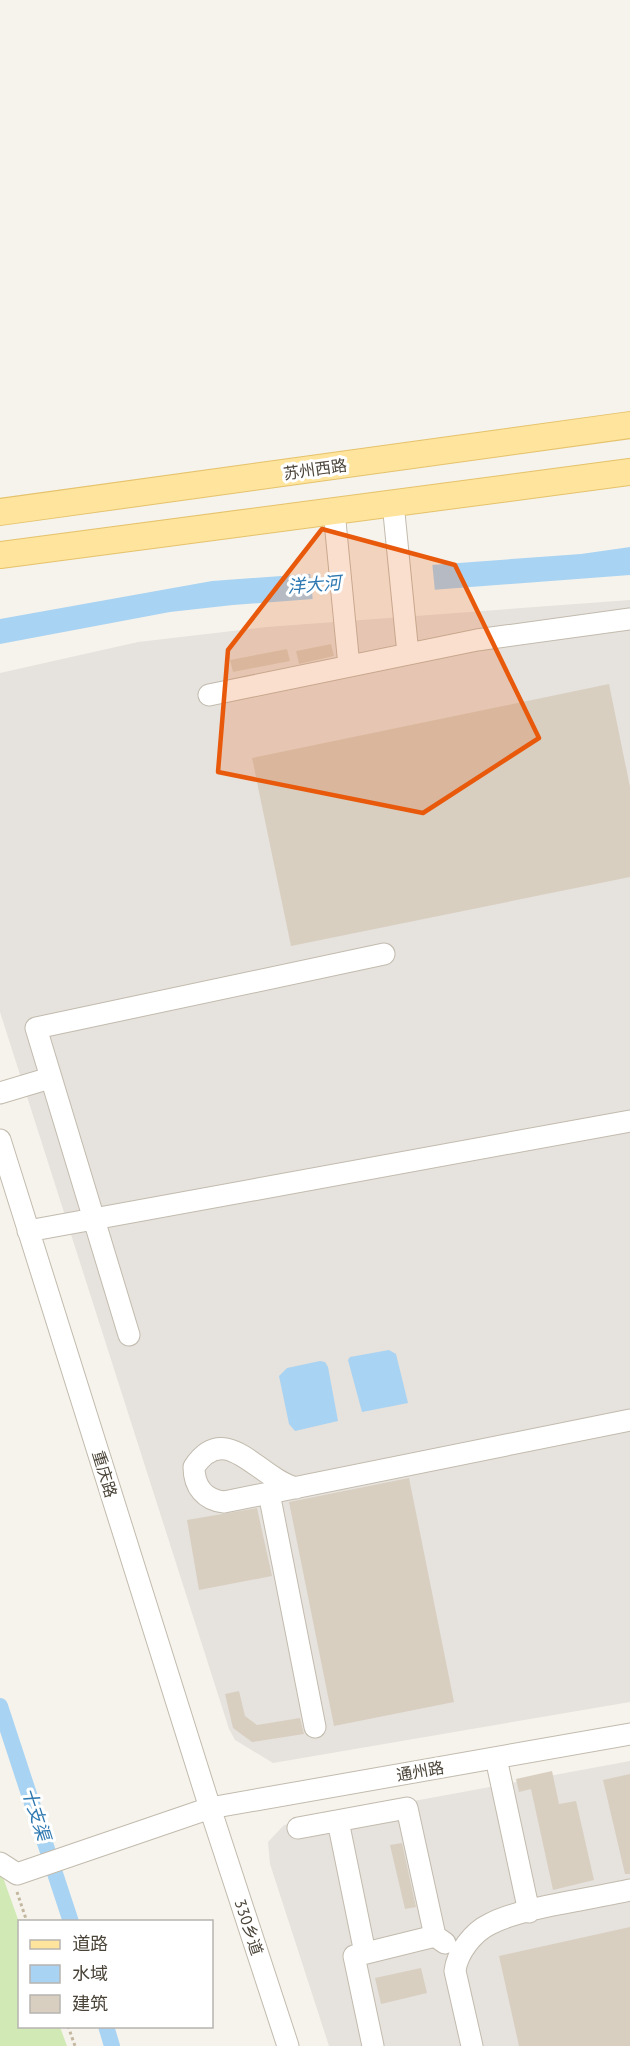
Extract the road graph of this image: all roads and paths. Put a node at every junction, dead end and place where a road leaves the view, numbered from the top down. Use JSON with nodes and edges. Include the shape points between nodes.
{"nodes":[{"id":1,"x":630,"y":425,"type":"edge"},
{"id":2,"x":630,"y":472,"type":"edge"},
{"id":3,"x":393,"y":510,"type":"junction"},
{"id":4,"x":0,"y":512,"type":"edge"},
{"id":5,"x":334,"y":517,"type":"junction"},
{"id":6,"x":0,"y":555,"type":"edge"},
{"id":7,"x":630,"y":619,"type":"edge"},
{"id":8,"x":407,"y":647,"type":"junction"},
{"id":9,"x":349,"y":666,"type":"junction"},
{"id":10,"x":209,"y":695,"type":"dead end"},
{"id":11,"x":384,"y":954,"type":"dead end"},
{"id":12,"x":51,"y":1078,"type":"junction"},
{"id":13,"x":0,"y":1093,"type":"edge"},
{"id":14,"x":630,"y":1121,"type":"edge"},
{"id":15,"x":0,"y":1140,"type":"edge"},
{"id":16,"x":93,"y":1219,"type":"junction"},
{"id":17,"x":28,"y":1231,"type":"junction"},
{"id":18,"x":129,"y":1335,"type":"dead end"},
{"id":19,"x":630,"y":1420,"type":"edge"},
{"id":20,"x":296,"y":1488,"type":"junction"},
{"id":21,"x":269,"y":1493,"type":"junction"},
{"id":22,"x":315,"y":1727,"type":"dead end"},
{"id":23,"x":630,"y":1734,"type":"edge"},
{"id":24,"x":495,"y":1758,"type":"junction"},
{"id":25,"x":210,"y":1808,"type":"junction"},
{"id":26,"x":338,"y":1821,"type":"junction"},
{"id":27,"x":298,"y":1828,"type":"dead end"},
{"id":28,"x":5,"y":1866,"type":"edge"},
{"id":29,"x":630,"y":1890,"type":"edge"},
{"id":30,"x":530,"y":1912,"type":"junction"},
{"id":31,"x":26,"y":1920,"type":"edge"},
{"id":32,"x":435,"y":1936,"type":"junction"},
{"id":33,"x":364,"y":1953,"type":"junction"},
{"id":34,"x":457,"y":1958,"type":"junction"},
{"id":35,"x":69,"y":2028,"type":"edge"},
{"id":36,"x":75,"y":2046,"type":"edge"},
{"id":37,"x":288,"y":2046,"type":"edge"},
{"id":38,"x":373,"y":2046,"type":"edge"},
{"id":39,"x":472,"y":2046,"type":"edge"}],
"edges":[{"from":1,"to":4,"type":"main road","name":"苏州西路"},
{"from":2,"to":3,"type":"main road"},
{"from":3,"to":5,"type":"main road"},
{"from":3,"to":8,"type":"street"},
{"from":5,"to":6,"type":"main road"},
{"from":5,"to":9,"type":"street"},
{"from":7,"to":8,"type":"street"},
{"from":8,"to":9,"type":"street"},
{"from":9,"to":10,"type":"street"},
{"from":11,"to":12,"type":"street","via":[[36,1028]]},
{"from":12,"to":13,"type":"street"},
{"from":12,"to":16,"type":"street"},
{"from":14,"to":16,"type":"street"},
{"from":15,"to":17,"type":"street","name":"重庆路"},
{"from":16,"to":17,"type":"street"},
{"from":16,"to":18,"type":"street"},
{"from":17,"to":25,"type":"street","name":"重庆路"},
{"from":19,"to":20,"type":"street"},
{"from":20,"to":21,"type":"street"},
{"from":20,"to":21,"type":"street","via":[[282,1484],[242,1454],[228,1449],[210,1450],[194,1467],[194,1479],[213,1501]]},
{"from":21,"to":22,"type":"street"},
{"from":23,"to":24,"type":"street","name":"通州路"},
{"from":24,"to":25,"type":"street","name":"通州路"},
{"from":24,"to":30,"type":"street"},
{"from":25,"to":28,"type":"street","name":"通州路","via":[[17,1874]]},
{"from":25,"to":37,"type":"street","name":"330乡道"},
{"from":26,"to":27,"type":"street"},
{"from":26,"to":32,"type":"street","via":[[408,1808]]},
{"from":26,"to":33,"type":"street"},
{"from":28,"to":31,"type":"path"},
{"from":29,"to":30,"type":"street"},
{"from":30,"to":34,"type":"street","via":[[490,1923]]},
{"from":32,"to":33,"type":"street"},
{"from":32,"to":34,"type":"street"},
{"from":33,"to":38,"type":"street","via":[[354,1956]]},
{"from":34,"to":39,"type":"street","via":[[455,1971]]},
{"from":35,"to":36,"type":"path"}]}
